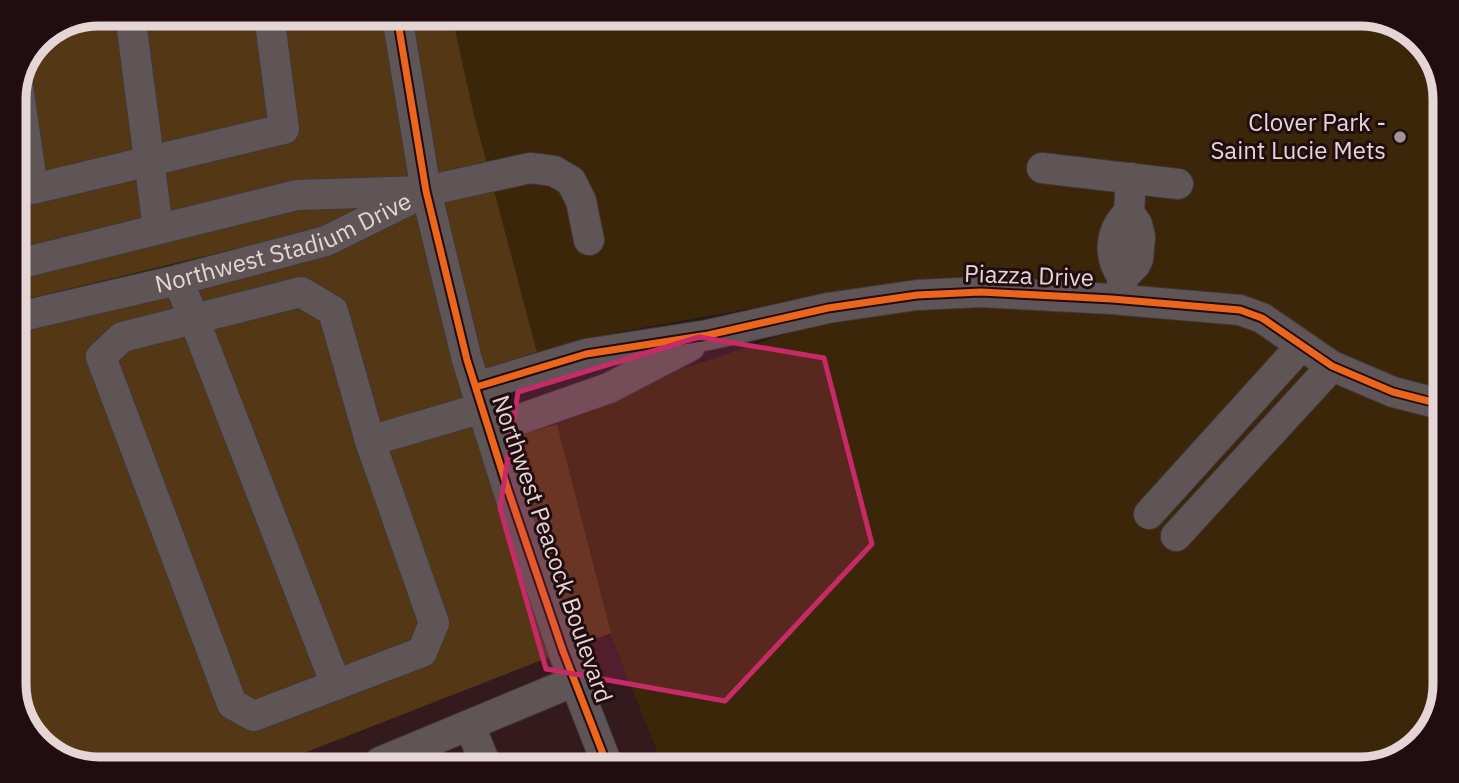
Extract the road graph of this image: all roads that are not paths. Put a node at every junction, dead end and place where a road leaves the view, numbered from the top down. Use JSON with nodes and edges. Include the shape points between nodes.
{"nodes":[{"id":1,"x":132,"y":26,"type":"edge"},
{"id":2,"x":270,"y":26,"type":"edge"},
{"id":3,"x":399,"y":26,"type":"edge"},
{"id":4,"x":26,"y":140,"type":"edge"},
{"id":5,"x":149,"y":161,"type":"junction"},
{"id":6,"x":1041,"y":168,"type":"dead end"},
{"id":7,"x":1131,"y":178,"type":"junction"},
{"id":8,"x":1178,"y":184,"type":"dead end"},
{"id":9,"x":426,"y":191,"type":"junction"},
{"id":10,"x":158,"y":229,"type":"junction"},
{"id":11,"x":589,"y":240,"type":"dead end"},
{"id":12,"x":26,"y":262,"type":"edge"},
{"id":13,"x":178,"y":280,"type":"junction"},
{"id":14,"x":1121,"y":288,"type":"junction"},
{"id":15,"x":26,"y":315,"type":"edge"},
{"id":16,"x":194,"y":319,"type":"junction"},
{"id":17,"x":708,"y":335,"type":"junction"},
{"id":18,"x":1301,"y":346,"type":"junction"},
{"id":19,"x":1332,"y":366,"type":"junction"},
{"id":20,"x":1433,"y":402,"type":"edge"},
{"id":21,"x":483,"y":408,"type":"junction"},
{"id":22,"x":370,"y":441,"type":"junction"},
{"id":23,"x":1149,"y":513,"type":"dead end"},
{"id":24,"x":1176,"y":536,"type":"dead end"},
{"id":25,"x":575,"y":681,"type":"junction"},
{"id":26,"x":336,"y":685,"type":"junction"},
{"id":27,"x":470,"y":726,"type":"junction"},
{"id":28,"x":392,"y":757,"type":"edge"},
{"id":29,"x":483,"y":757,"type":"edge"},
{"id":30,"x":604,"y":757,"type":"edge"}],
"edges":[{"from":1,"to":5,"type":"street"},
{"from":2,"to":5,"type":"street","via":[[284,129]]},
{"from":3,"to":9,"type":"street","name":"Northwest Peacock Boulevard"},
{"from":4,"to":5,"type":"street","via":[[33,188]]},
{"from":5,"to":10,"type":"street"},
{"from":6,"to":7,"type":"street"},
{"from":7,"to":8,"type":"street"},
{"from":7,"to":14,"type":"street","via":[[1129,213],[1140,237],[1138,259]]},
{"from":9,"to":10,"type":"street","name":"Northwest Stadium Drive","via":[[297,195]]},
{"from":9,"to":11,"type":"street","via":[[520,168],[547,169],[560,173],[575,187]]},
{"from":9,"to":13,"type":"street","name":"Northwest Stadium Drive","via":[[326,241]]},
{"from":9,"to":21,"type":"street","name":"Northwest Peacock Boulevard"},
{"from":10,"to":12,"type":"street","name":"Northwest Stadium Drive"},
{"from":13,"to":15,"type":"street","name":"Northwest Stadium Drive"},
{"from":13,"to":16,"type":"street"},
{"from":14,"to":17,"type":"street","name":"Piazza Drive","via":[[929,294],[828,308]]},
{"from":14,"to":18,"type":"street","name":"Piazza Drive","via":[[1251,313]]},
{"from":16,"to":22,"type":"street","via":[[301,292],[333,311]]},
{"from":16,"to":26,"type":"street"},
{"from":16,"to":26,"type":"street","via":[[122,337],[101,357],[232,704],[254,716]]},
{"from":17,"to":21,"type":"street","name":"Piazza Drive","via":[[586,354]]},
{"from":17,"to":21,"type":"street","name":"Piazza Drive","via":[[609,388]]},
{"from":18,"to":19,"type":"street","name":"Piazza Drive"},
{"from":18,"to":23,"type":"street"},
{"from":19,"to":20,"type":"street","name":"Piazza Drive","via":[[1393,392]]},
{"from":19,"to":24,"type":"street"},
{"from":21,"to":22,"type":"street"},
{"from":21,"to":25,"type":"street","name":"Northwest Peacock Boulevard"},
{"from":22,"to":26,"type":"street","via":[[433,623],[422,653]]},
{"from":25,"to":27,"type":"street"},
{"from":25,"to":30,"type":"street","name":"Northwest Peacock Boulevard"},
{"from":27,"to":28,"type":"street"},
{"from":27,"to":29,"type":"street"}]}
